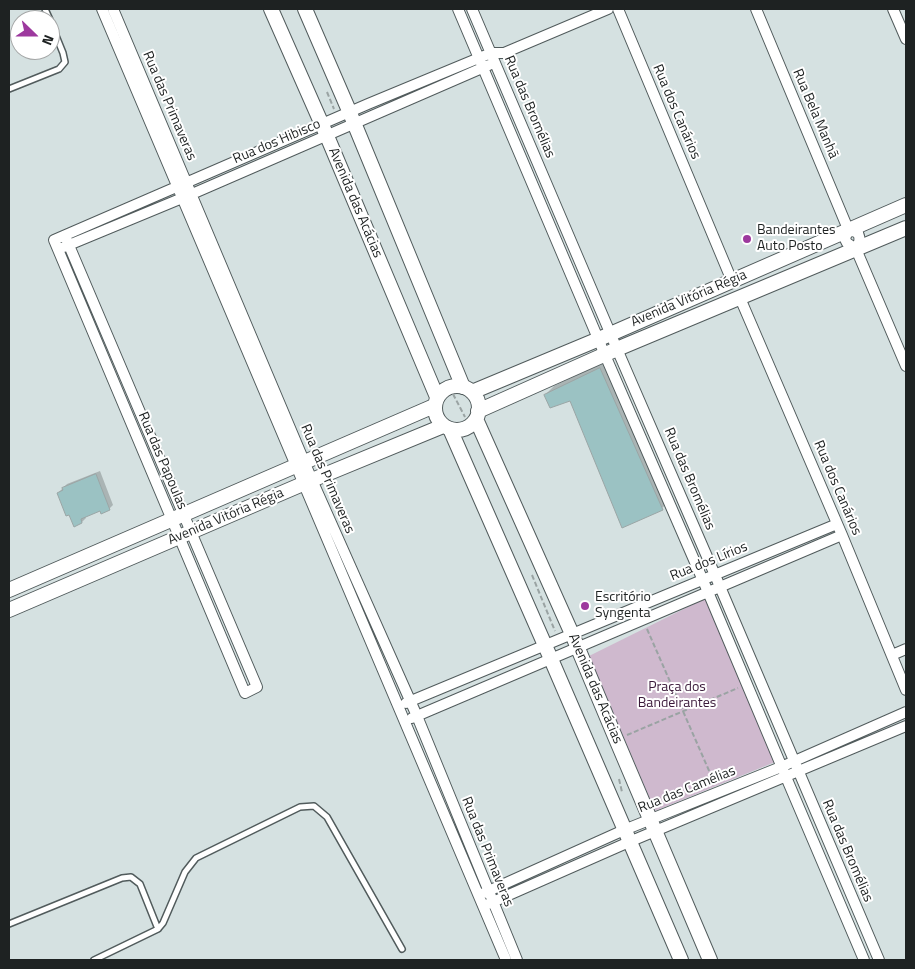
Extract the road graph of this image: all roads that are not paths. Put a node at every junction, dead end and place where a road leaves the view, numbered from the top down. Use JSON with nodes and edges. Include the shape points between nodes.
{"nodes":[{"id":1,"x":102,"y":9,"type":"edge"},
{"id":2,"x":113,"y":9,"type":"edge"},
{"id":3,"x":272,"y":9,"type":"edge"},
{"id":4,"x":305,"y":9,"type":"edge"},
{"id":5,"x":458,"y":9,"type":"edge"},
{"id":6,"x":472,"y":9,"type":"edge"},
{"id":7,"x":608,"y":9,"type":"edge"},
{"id":8,"x":618,"y":9,"type":"edge"},
{"id":9,"x":756,"y":9,"type":"edge"},
{"id":10,"x":893,"y":9,"type":"edge"},
{"id":11,"x":906,"y":39,"type":"edge"},
{"id":12,"x":60,"y":45,"type":"edge"},
{"id":13,"x":493,"y":58,"type":"junction"},
{"id":14,"x":482,"y":63,"type":"junction"},
{"id":15,"x":9,"y":89,"type":"edge"},
{"id":16,"x":352,"y":118,"type":"junction"},
{"id":17,"x":324,"y":130,"type":"junction"},
{"id":18,"x":182,"y":185,"type":"junction"},
{"id":19,"x":187,"y":196,"type":"junction"},
{"id":20,"x":906,"y":205,"type":"edge"},
{"id":21,"x":906,"y":228,"type":"edge"},
{"id":22,"x":848,"y":229,"type":"junction"},
{"id":23,"x":67,"y":240,"type":"junction"},
{"id":24,"x":56,"y":245,"type":"joint"},
{"id":25,"x":856,"y":249,"type":"junction"},
{"id":26,"x":732,"y":281,"type":"junction"},
{"id":27,"x":740,"y":298,"type":"junction"},
{"id":28,"x":605,"y":336,"type":"junction"},
{"id":29,"x":611,"y":352,"type":"junction"},
{"id":30,"x":906,"y":366,"type":"edge"},
{"id":31,"x":467,"y":389,"type":"junction"},
{"id":32,"x":435,"y":402,"type":"junction"},
{"id":33,"x":477,"y":415,"type":"junction"},
{"id":34,"x":447,"y":428,"type":"junction"},
{"id":35,"x":300,"y":464,"type":"junction"},
{"id":36,"x":307,"y":482,"type":"junction"},
{"id":37,"x":177,"y":517,"type":"junction"},
{"id":38,"x":837,"y":524,"type":"junction"},
{"id":39,"x":185,"y":534,"type":"junction"},
{"id":40,"x":842,"y":535,"type":"junction"},
{"id":41,"x":715,"y":575,"type":"junction"},
{"id":42,"x":703,"y":580,"type":"junction"},
{"id":43,"x":720,"y":587,"type":"junction"},
{"id":44,"x":9,"y":590,"type":"edge"},
{"id":45,"x":708,"y":592,"type":"junction"},
{"id":46,"x":9,"y":610,"type":"edge"},
{"id":47,"x":572,"y":634,"type":"junction"},
{"id":48,"x":545,"y":646,"type":"junction"},
{"id":49,"x":577,"y":648,"type":"junction"},
{"id":50,"x":906,"y":649,"type":"edge"},
{"id":51,"x":892,"y":655,"type":"junction"},
{"id":52,"x":551,"y":659,"type":"junction"},
{"id":53,"x":906,"y":690,"type":"edge"},
{"id":54,"x":410,"y":702,"type":"junction"},
{"id":55,"x":398,"y":707,"type":"junction"},
{"id":56,"x":906,"y":712,"type":"edge"},
{"id":57,"x":416,"y":716,"type":"junction"},
{"id":58,"x":404,"y":721,"type":"junction"},
{"id":59,"x":906,"y":726,"type":"edge"},
{"id":60,"x":794,"y":761,"type":"junction"},
{"id":61,"x":781,"y":767,"type":"junction"},
{"id":62,"x":798,"y":772,"type":"junction"},
{"id":63,"x":786,"y":777,"type":"junction"},
{"id":64,"x":653,"y":826,"type":"junction"},
{"id":65,"x":627,"y":836,"type":"junction"},
{"id":66,"x":483,"y":893,"type":"junction"},
{"id":67,"x":488,"y":905,"type":"junction"},
{"id":68,"x":9,"y":924,"type":"edge"},
{"id":69,"x":158,"y":929,"type":"junction"},
{"id":70,"x":402,"y":949,"type":"dead end"},
{"id":71,"x":94,"y":960,"type":"edge"},
{"id":72,"x":506,"y":960,"type":"edge"},
{"id":73,"x":517,"y":960,"type":"edge"},
{"id":74,"x":681,"y":960,"type":"edge"},
{"id":75,"x":710,"y":960,"type":"edge"},
{"id":76,"x":864,"y":960,"type":"edge"},
{"id":77,"x":879,"y":960,"type":"edge"}],
"edges":[{"from":1,"to":18,"type":"street","name":"Rua das Primaveras"},
{"from":2,"to":18,"type":"street","name":"Rua das Primaveras"},
{"from":3,"to":17,"type":"street","name":"Avenida das Acácias"},
{"from":4,"to":16,"type":"street","name":"Avenida das Acácias"},
{"from":5,"to":14,"type":"street","name":"Rua das Bromélias"},
{"from":6,"to":13,"type":"street","name":"Rua das Bromélias"},
{"from":7,"to":13,"type":"street","name":"Rua dos Hibisco"},
{"from":8,"to":26,"type":"street","name":"Rua dos Canários"},
{"from":9,"to":22,"type":"street","name":"Rua Bela Manhã"},
{"from":10,"to":11,"type":"street"},
{"from":12,"to":15,"type":"lane","via":[[65,62],[59,69]]},
{"from":13,"to":14,"type":"street","name":"Rua dos Hibisco"},
{"from":13,"to":28,"type":"street","name":"Rua das Bromélias"},
{"from":14,"to":16,"type":"street","name":"Rua dos Hibisco"},
{"from":14,"to":28,"type":"street","name":"Rua das Bromélias"},
{"from":16,"to":17,"type":"street","name":"Rua dos Hibisco"},
{"from":16,"to":31,"type":"street","name":"Avenida das Acácias"},
{"from":17,"to":18,"type":"street","name":"Rua dos Hibisco"},
{"from":17,"to":19,"type":"street","name":"Rua dos Hibisco"},
{"from":17,"to":32,"type":"street","name":"Avenida das Acácias"},
{"from":18,"to":19,"type":"street","name":"Rua das Primaveras"},
{"from":18,"to":23,"type":"street","name":"Rua dos Hibisco"},
{"from":19,"to":23,"type":"street","name":"Rua dos Hibisco"},
{"from":19,"to":35,"type":"street","name":"Rua das Primaveras"},
{"from":20,"to":22,"type":"street","name":"Avenida Vitória Régia"},
{"from":21,"to":25,"type":"street","name":"Avenida Vitória Régia"},
{"from":22,"to":25,"type":"street","name":"Rua Bela Manhã","via":[[846,243]]},
{"from":22,"to":26,"type":"street","name":"Avenida Vitória Régia"},
{"from":23,"to":24,"type":"street","name":"Rua dos Hibisco"},
{"from":23,"to":37,"type":"street","name":"Rua das Papoulas"},
{"from":24,"to":37,"type":"street","name":"Rua das Papoulas"},
{"from":25,"to":27,"type":"street","name":"Avenida Vitória Régia"},
{"from":25,"to":30,"type":"street"},
{"from":26,"to":27,"type":"street","name":"Rua dos Canários","via":[[728,291]]},
{"from":26,"to":28,"type":"street","name":"Avenida Vitória Régia"},
{"from":27,"to":29,"type":"street","name":"Avenida Vitória Régia"},
{"from":27,"to":38,"type":"street","name":"Rua dos Canários"},
{"from":28,"to":29,"type":"street","name":"Rua das Bromélias"},
{"from":28,"to":31,"type":"street","name":"Avenida Vitória Régia"},
{"from":29,"to":33,"type":"street","name":"Avenida Vitória Régia"},
{"from":29,"to":41,"type":"street","name":"Rua das Bromélias"},
{"from":29,"to":42,"type":"street","name":"Rua das Bromélias"},
{"from":31,"to":32,"type":"street","via":[[456,386],[445,389]]},
{"from":31,"to":33,"type":"street","via":[[476,397]]},
{"from":32,"to":34,"type":"street","via":[[439,421]]},
{"from":32,"to":35,"type":"street","name":"Avenida Vitória Régia"},
{"from":33,"to":34,"type":"street","via":[[469,427]]},
{"from":33,"to":47,"type":"street","name":"Avenida das Acácias"},
{"from":34,"to":36,"type":"street","name":"Avenida Vitória Régia"},
{"from":34,"to":48,"type":"street","name":"Avenida das Acácias"},
{"from":35,"to":36,"type":"street","name":"Rua das Primaveras"},
{"from":35,"to":37,"type":"street","name":"Avenida Vitória Régia"},
{"from":36,"to":39,"type":"street","name":"Avenida Vitória Régia"},
{"from":36,"to":54,"type":"street","name":"Rua das Primaveras"},
{"from":36,"to":55,"type":"street","name":"Rua das Primaveras"},
{"from":37,"to":39,"type":"street","name":"Rua das Papoulas"},
{"from":37,"to":44,"type":"street","name":"Avenida Vitória Régia"},
{"from":38,"to":40,"type":"street","name":"Rua dos Canários"},
{"from":38,"to":41,"type":"street","name":"Rua dos Lírios"},
{"from":39,"to":39,"type":"street","name":"Rua das Papoulas","via":[[245,693],[257,687]]},
{"from":39,"to":46,"type":"street","name":"Avenida Vitória Régia"},
{"from":40,"to":43,"type":"street","name":"Rua dos Lírios"},
{"from":40,"to":51,"type":"street","name":"Rua dos Canários"},
{"from":41,"to":42,"type":"street","name":"Rua dos Lírios"},
{"from":41,"to":43,"type":"street","name":"Rua das Bromélias"},
{"from":42,"to":45,"type":"street","name":"Rua das Bromélias"},
{"from":42,"to":47,"type":"street","name":"Rua dos Lírios"},
{"from":43,"to":45,"type":"street","name":"Rua dos Lírios"},
{"from":43,"to":60,"type":"street","name":"Rua das Bromélias"},
{"from":45,"to":49,"type":"street","name":"Rua dos Lírios"},
{"from":45,"to":61,"type":"street","name":"Rua das Bromélias"},
{"from":47,"to":48,"type":"street","name":"Rua dos Lírios"},
{"from":47,"to":49,"type":"street","name":"Avenida das Acácias"},
{"from":48,"to":52,"type":"street","name":"Avenida das Acácias"},
{"from":48,"to":54,"type":"street","name":"Rua dos Lírios"},
{"from":49,"to":52,"type":"street","name":"Rua dos Lírios"},
{"from":49,"to":64,"type":"street","name":"Avenida das Acácias"},
{"from":50,"to":51,"type":"street"},
{"from":51,"to":53,"type":"street","name":"Rua dos Canários"},
{"from":52,"to":57,"type":"street","name":"Rua dos Lírios"},
{"from":52,"to":65,"type":"street","name":"Avenida das Acácias"},
{"from":54,"to":55,"type":"street","name":"Rua dos Lírios"},
{"from":54,"to":57,"type":"street","name":"Rua das Primaveras"},
{"from":55,"to":58,"type":"street","name":"Rua das Primaveras"},
{"from":56,"to":60,"type":"street","name":"Rua das Camélias"},
{"from":57,"to":58,"type":"street","name":"Rua dos Lírios"},
{"from":57,"to":66,"type":"street","name":"Rua das Primaveras"},
{"from":58,"to":66,"type":"street","name":"Rua das Primaveras"},
{"from":59,"to":62,"type":"street","name":"Rua das Camélias"},
{"from":60,"to":61,"type":"street","name":"Rua das Camélias"},
{"from":60,"to":62,"type":"street","name":"Rua das Bromélias"},
{"from":61,"to":63,"type":"street","name":"Rua das Bromélias"},
{"from":61,"to":64,"type":"street","name":"Rua das Camélias","via":[[718,792]]},
{"from":62,"to":63,"type":"street","name":"Rua das Camélias"},
{"from":62,"to":77,"type":"street","name":"Rua das Bromélias"},
{"from":63,"to":64,"type":"street","name":"Rua das Camélias"},
{"from":63,"to":76,"type":"street","name":"Rua das Bromélias"},
{"from":64,"to":65,"type":"street","name":"Rua das Camélias"},
{"from":64,"to":75,"type":"street","name":"Avenida das Acácias"},
{"from":65,"to":66,"type":"street","name":"Rua das Camélias"},
{"from":65,"to":67,"type":"street","name":"Rua das Camélias"},
{"from":65,"to":74,"type":"street","name":"Avenida das Acácias"},
{"from":66,"to":67,"type":"street","name":"Rua das Primaveras"},
{"from":67,"to":72,"type":"street","name":"Rua das Primaveras"},
{"from":67,"to":73,"type":"street","name":"Rua das Primaveras"},
{"from":68,"to":69,"type":"lane","via":[[131,877],[140,884]]},
{"from":69,"to":70,"type":"lane","via":[[185,872],[196,858],[300,807],[314,806],[327,817]]},
{"from":69,"to":71,"type":"lane"}]}
